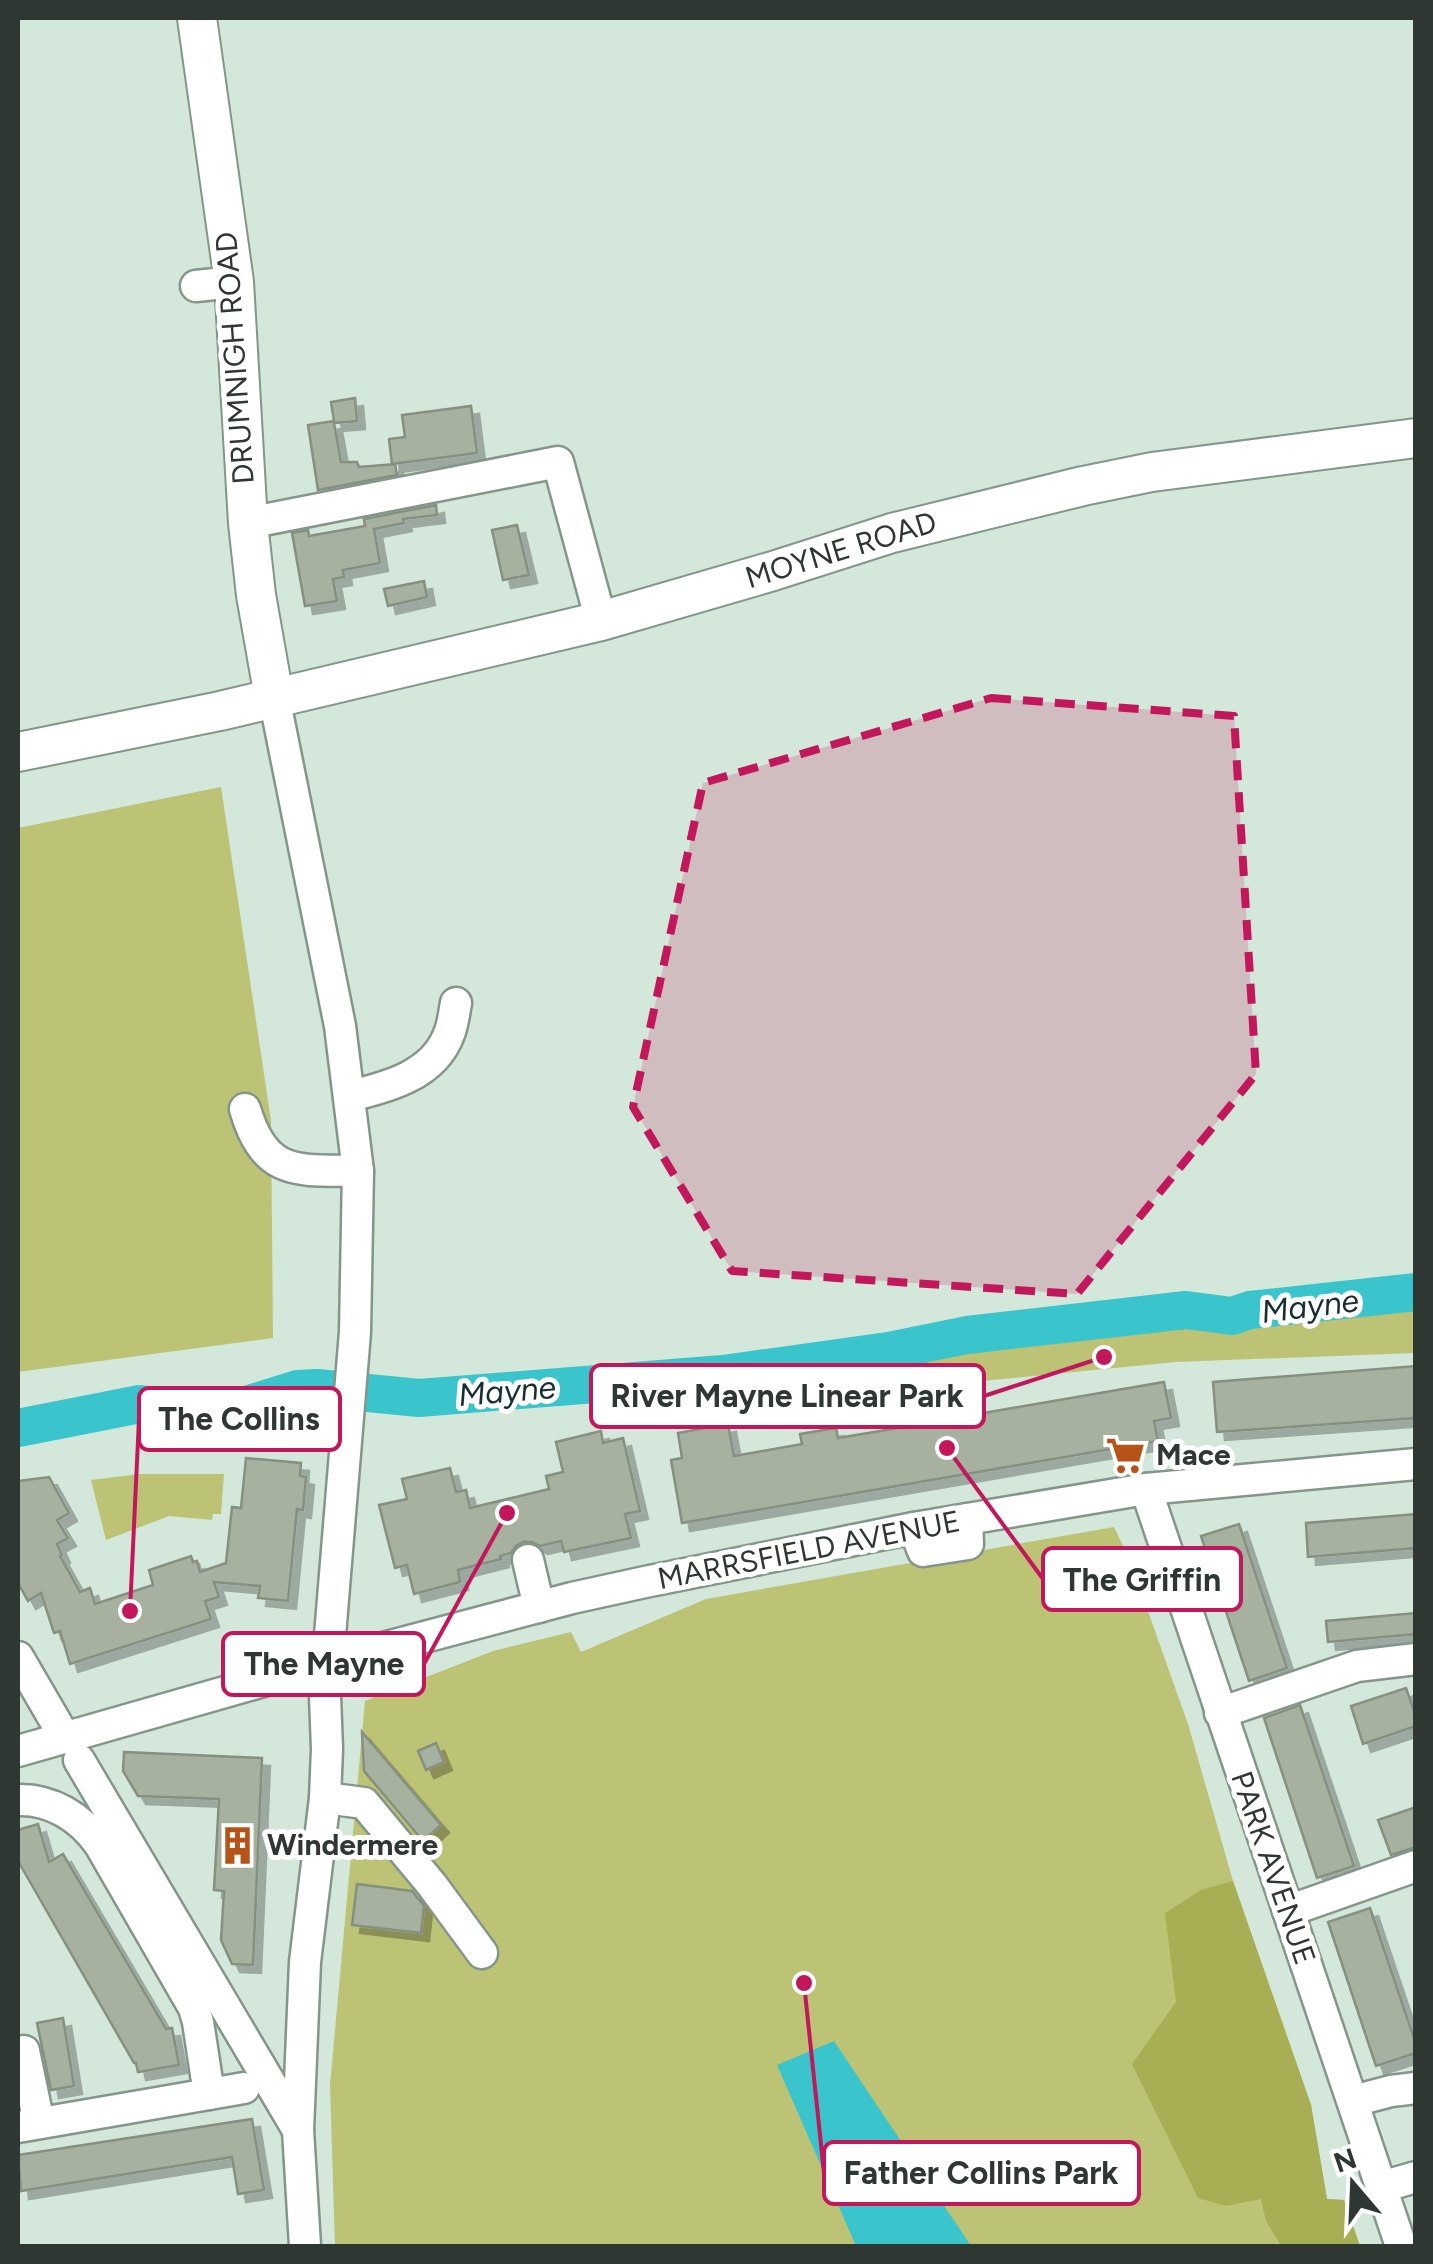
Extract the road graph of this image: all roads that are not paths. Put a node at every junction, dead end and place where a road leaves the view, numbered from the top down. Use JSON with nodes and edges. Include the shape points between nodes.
{"nodes":[{"id":1,"x":197,"y":18,"type":"edge"},
{"id":2,"x":234,"y":282,"type":"junction"},
{"id":3,"x":196,"y":286,"type":"dead end"},
{"id":4,"x":1416,"y":438,"type":"edge"},
{"id":5,"x":248,"y":524,"type":"junction"},
{"id":6,"x":601,"y":620,"type":"junction"},
{"id":7,"x":274,"y":698,"type":"junction"},
{"id":8,"x":18,"y":752,"type":"edge"},
{"id":9,"x":456,"y":1003,"type":"dead end"},
{"id":10,"x":350,"y":1096,"type":"junction"},
{"id":11,"x":245,"y":1109,"type":"dead end"},
{"id":12,"x":358,"y":1170,"type":"junction"},
{"id":13,"x":1416,"y":1464,"type":"edge"},
{"id":14,"x":1146,"y":1488,"type":"junction"},
{"id":15,"x":528,"y":1560,"type":"dead end"},
{"id":16,"x":540,"y":1607,"type":"junction"},
{"id":17,"x":18,"y":1657,"type":"edge"},
{"id":18,"x":1416,"y":1658,"type":"edge"},
{"id":19,"x":330,"y":1662,"type":"junction"},
{"id":20,"x":1220,"y":1712,"type":"junction"},
{"id":21,"x":18,"y":1751,"type":"edge"},
{"id":22,"x":66,"y":1771,"type":"junction"},
{"id":23,"x":324,"y":1798,"type":"junction"},
{"id":24,"x":18,"y":1800,"type":"edge"},
{"id":25,"x":1416,"y":1866,"type":"edge"},
{"id":26,"x":1288,"y":1911,"type":"junction"},
{"id":27,"x":482,"y":1953,"type":"dead end"},
{"id":28,"x":18,"y":2052,"type":"edge"},
{"id":29,"x":244,"y":2088,"type":"dead end"},
{"id":30,"x":1416,"y":2088,"type":"edge"},
{"id":31,"x":209,"y":2094,"type":"junction"},
{"id":32,"x":1353,"y":2101,"type":"junction"},
{"id":33,"x":28,"y":2125,"type":"edge"},
{"id":34,"x":298,"y":2130,"type":"junction"},
{"id":35,"x":1416,"y":2177,"type":"edge"},
{"id":36,"x":1382,"y":2187,"type":"junction"},
{"id":37,"x":306,"y":2246,"type":"edge"},
{"id":38,"x":1401,"y":2246,"type":"edge"}],
"edges":[{"from":1,"to":2,"type":"main road","name":"DRUMNIGH ROAD"},
{"from":2,"to":3,"type":"street"},
{"from":2,"to":5,"type":"main road","name":"DRUMNIGH ROAD"},
{"from":4,"to":6,"type":"main road","name":"MOYNE ROAD","via":[[1083,486],[892,532]]},
{"from":5,"to":6,"type":"street","via":[[558,462]]},
{"from":5,"to":7,"type":"main road","name":"DRUMNIGH ROAD"},
{"from":6,"to":7,"type":"main road","name":"MOYNE ROAD"},
{"from":7,"to":8,"type":"main road","name":"MOYNE ROAD"},
{"from":7,"to":10,"type":"street"},
{"from":9,"to":10,"type":"street","via":[[448,1037],[425,1068],[388,1088]]},
{"from":10,"to":12,"type":"street"},
{"from":11,"to":12,"type":"street","via":[[252,1132],[274,1160],[300,1171]]},
{"from":12,"to":19,"type":"street","via":[[355,1332]]},
{"from":13,"to":14,"type":"street","name":"MARRSFIELD AVENUE"},
{"from":14,"to":16,"type":"street","name":"MARRSFIELD AVENUE","via":[[914,1528]]},
{"from":14,"to":20,"type":"street","name":"PARK AVENUE"},
{"from":15,"to":16,"type":"street"},
{"from":16,"to":19,"type":"street","name":"MARRSFIELD AVENUE"},
{"from":17,"to":22,"type":"street"},
{"from":18,"to":20,"type":"street","via":[[1357,1666]]},
{"from":19,"to":22,"type":"street","name":"MARRSFIELD AVENUE"},
{"from":19,"to":23,"type":"street"},
{"from":20,"to":26,"type":"street","name":"PARK AVENUE"},
{"from":21,"to":22,"type":"street","name":"MARRSFIELD AVENUE"},
{"from":22,"to":24,"type":"street","via":[[38,1800]]},
{"from":22,"to":31,"type":"street","via":[[88,1828],[194,2008]]},
{"from":22,"to":34,"type":"street"},
{"from":23,"to":27,"type":"street","via":[[364,1804]]},
{"from":23,"to":34,"type":"street","via":[[305,1962]]},
{"from":25,"to":26,"type":"street"},
{"from":26,"to":32,"type":"street","name":"PARK AVENUE"},
{"from":28,"to":33,"type":"street","via":[[24,2051]]},
{"from":29,"to":31,"type":"street"},
{"from":30,"to":32,"type":"street"},
{"from":31,"to":33,"type":"street"},
{"from":32,"to":36,"type":"street","name":"PARK AVENUE"},
{"from":34,"to":37,"type":"street"},
{"from":35,"to":36,"type":"street"},
{"from":36,"to":38,"type":"street","name":"PARK AVENUE"}]}
